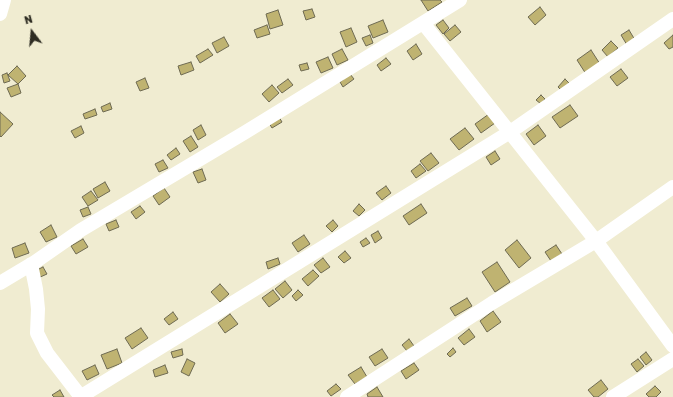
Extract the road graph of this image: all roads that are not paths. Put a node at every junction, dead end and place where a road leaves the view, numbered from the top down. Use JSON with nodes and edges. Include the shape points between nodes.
{"nodes":[{"id":1,"x":4,"y":0,"type":"edge"},
{"id":2,"x":460,"y":0,"type":"edge"},
{"id":3,"x":0,"y":14,"type":"edge"},
{"id":4,"x":673,"y":19,"type":"edge"},
{"id":5,"x":423,"y":23,"type":"junction"},
{"id":6,"x":510,"y":132,"type":"junction"},
{"id":7,"x":673,"y":188,"type":"edge"},
{"id":8,"x":596,"y":241,"type":"junction"},
{"id":9,"x":31,"y":264,"type":"junction"},
{"id":10,"x":0,"y":283,"type":"edge"},
{"id":11,"x":673,"y":346,"type":"edge"},
{"id":12,"x":673,"y":359,"type":"edge"},
{"id":13,"x":80,"y":397,"type":"edge"},
{"id":14,"x":347,"y":397,"type":"edge"},
{"id":15,"x":613,"y":397,"type":"edge"}],
"edges":[{"from":1,"to":3,"type":"street"},
{"from":2,"to":5,"type":"street"},
{"from":4,"to":6,"type":"street"},
{"from":5,"to":6,"type":"street"},
{"from":5,"to":9,"type":"street","via":[[81,230]]},
{"from":6,"to":8,"type":"street"},
{"from":6,"to":13,"type":"street"},
{"from":7,"to":8,"type":"street"},
{"from":8,"to":11,"type":"street"},
{"from":8,"to":14,"type":"street","via":[[492,303]]},
{"from":9,"to":10,"type":"street"},
{"from":9,"to":13,"type":"street","via":[[38,309],[37,333],[47,353]]},
{"from":12,"to":15,"type":"street"}]}
